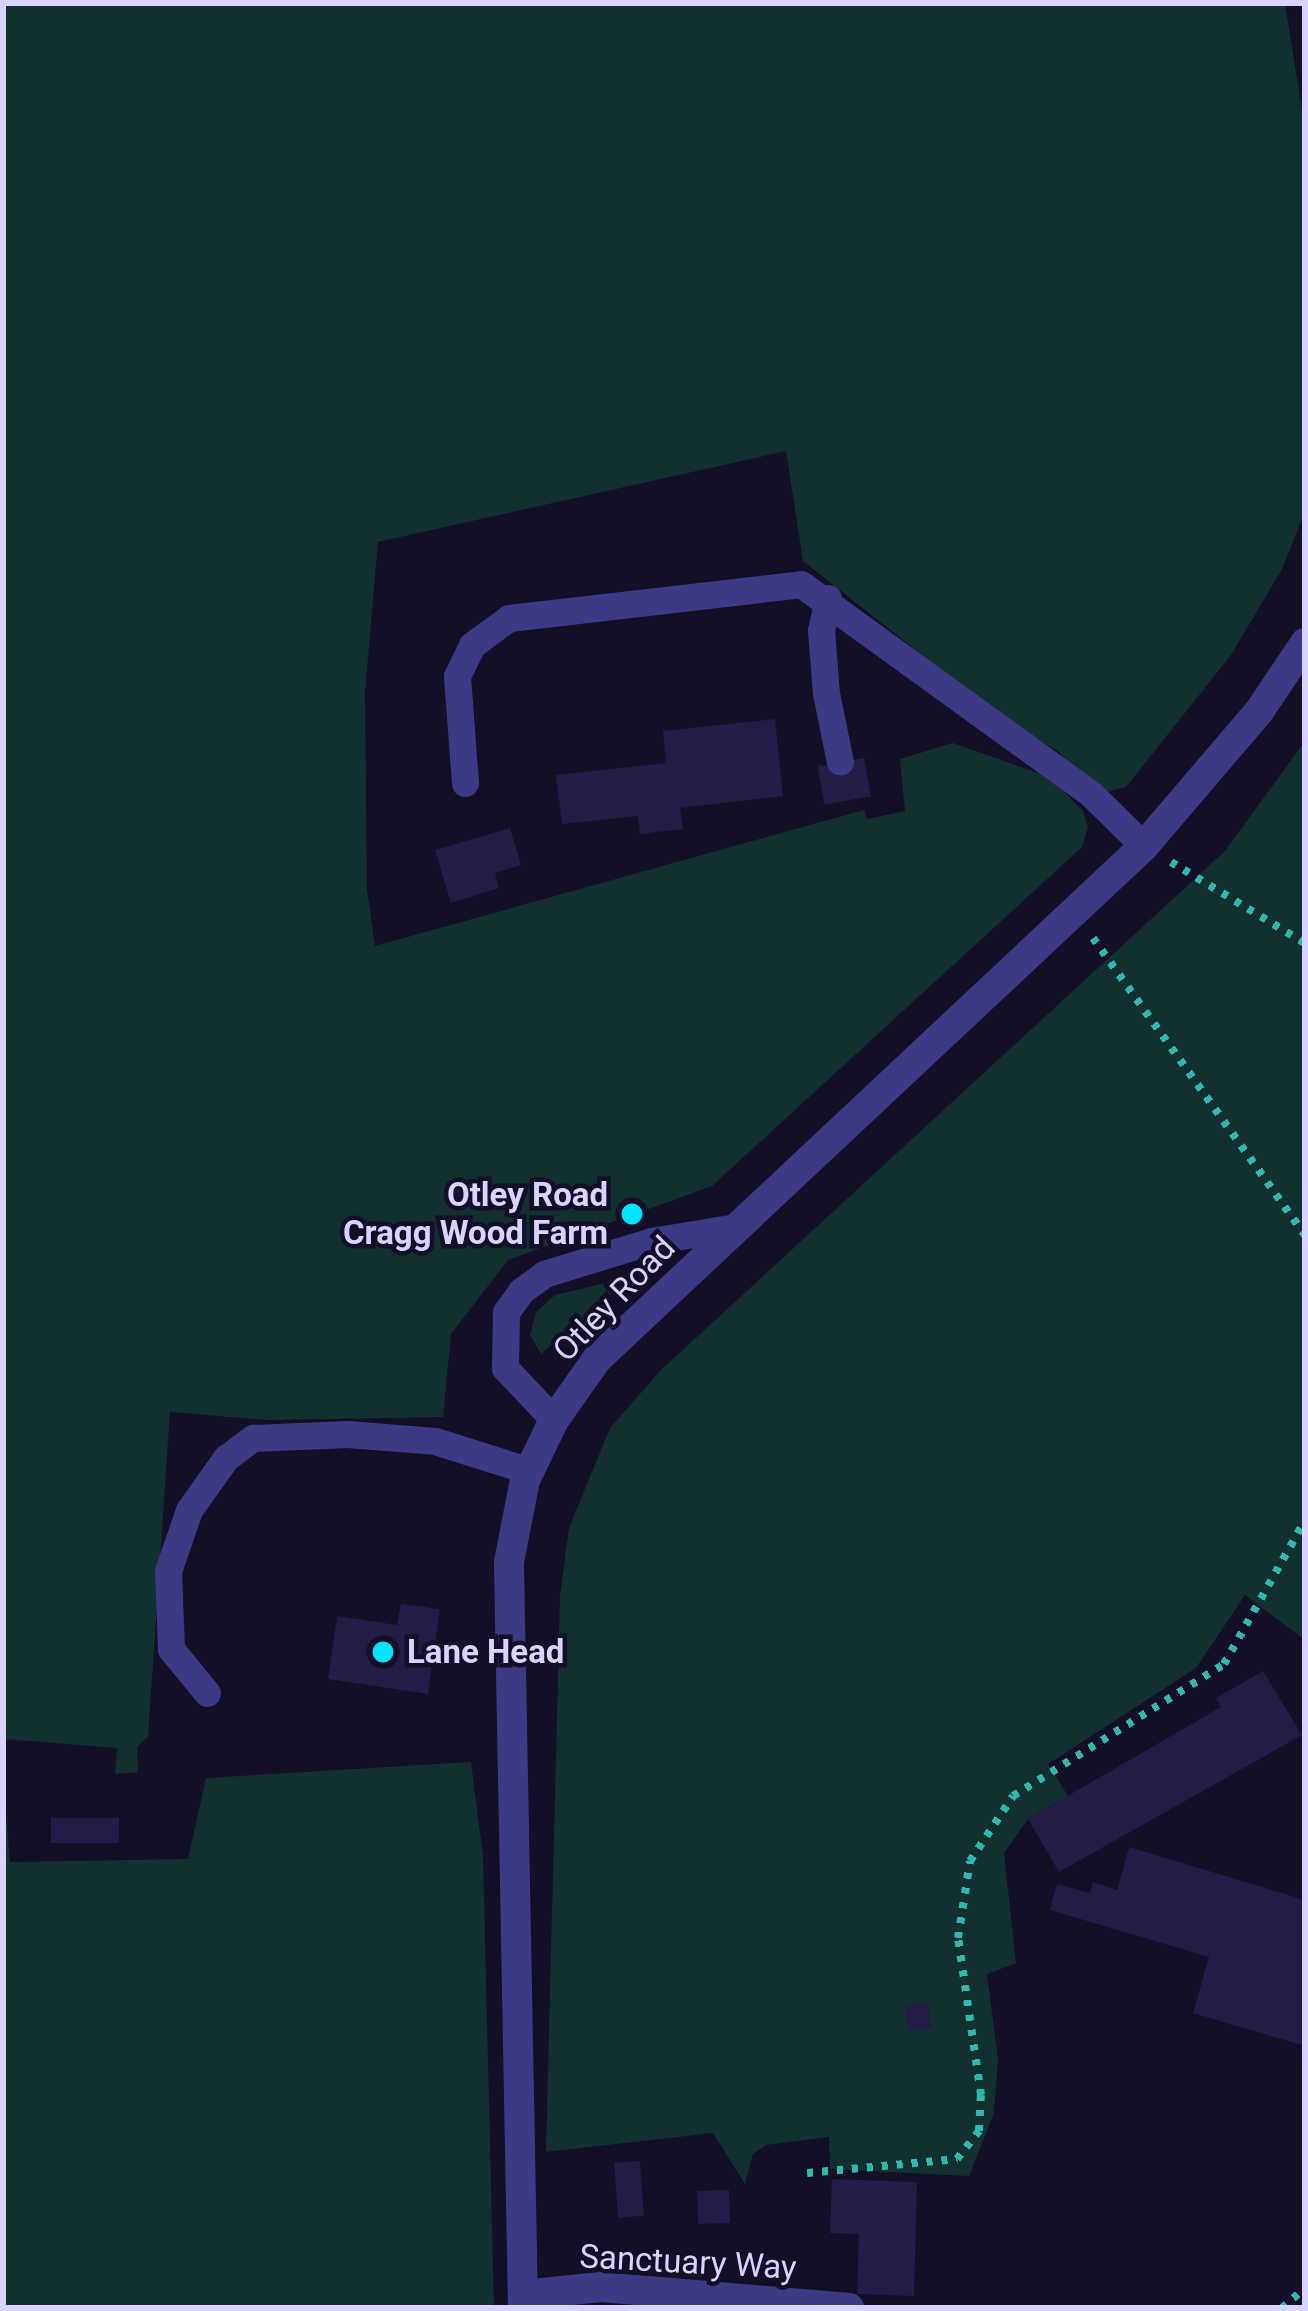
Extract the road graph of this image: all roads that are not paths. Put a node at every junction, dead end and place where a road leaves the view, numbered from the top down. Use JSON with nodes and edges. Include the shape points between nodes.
{"nodes":[{"id":1,"x":828,"y":598,"type":"junction"},
{"id":2,"x":1305,"y":643,"type":"edge"},
{"id":3,"x":840,"y":762,"type":"dead end"},
{"id":4,"x":465,"y":783,"type":"dead end"},
{"id":5,"x":1144,"y":846,"type":"junction"},
{"id":6,"x":736,"y":1227,"type":"junction"},
{"id":7,"x":554,"y":1420,"type":"junction"},
{"id":8,"x":530,"y":1471,"type":"junction"},
{"id":9,"x":207,"y":1693,"type":"dead end"},
{"id":10,"x":523,"y":2302,"type":"edge"},
{"id":11,"x":849,"y":2308,"type":"edge"}],
"edges":[{"from":1,"to":3,"type":"lane","via":[[821,630]]},
{"from":1,"to":4,"type":"lane","via":[[801,584],[509,618],[472,645],[457,676]]},
{"from":1,"to":5,"type":"lane","via":[[1091,794]]},
{"from":2,"to":5,"type":"street","name":"Otley Road","via":[[1260,710]]},
{"from":5,"to":6,"type":"street","name":"Otley Road"},
{"from":6,"to":7,"type":"street","name":"Otley Road","via":[[597,1359]]},
{"from":6,"to":7,"type":"lane","via":[[651,1241],[544,1274],[521,1291],[506,1312],[505,1368]]},
{"from":7,"to":8,"type":"street","name":"Otley Road"},
{"from":8,"to":9,"type":"lane","via":[[435,1441],[253,1438],[226,1458],[189,1510],[168,1571],[171,1649]]},
{"from":8,"to":10,"type":"street","name":"Otley Road","via":[[509,1562]]},
{"from":10,"to":11,"type":"street","name":"Sanctuary Way","via":[[601,2287]]}]}
